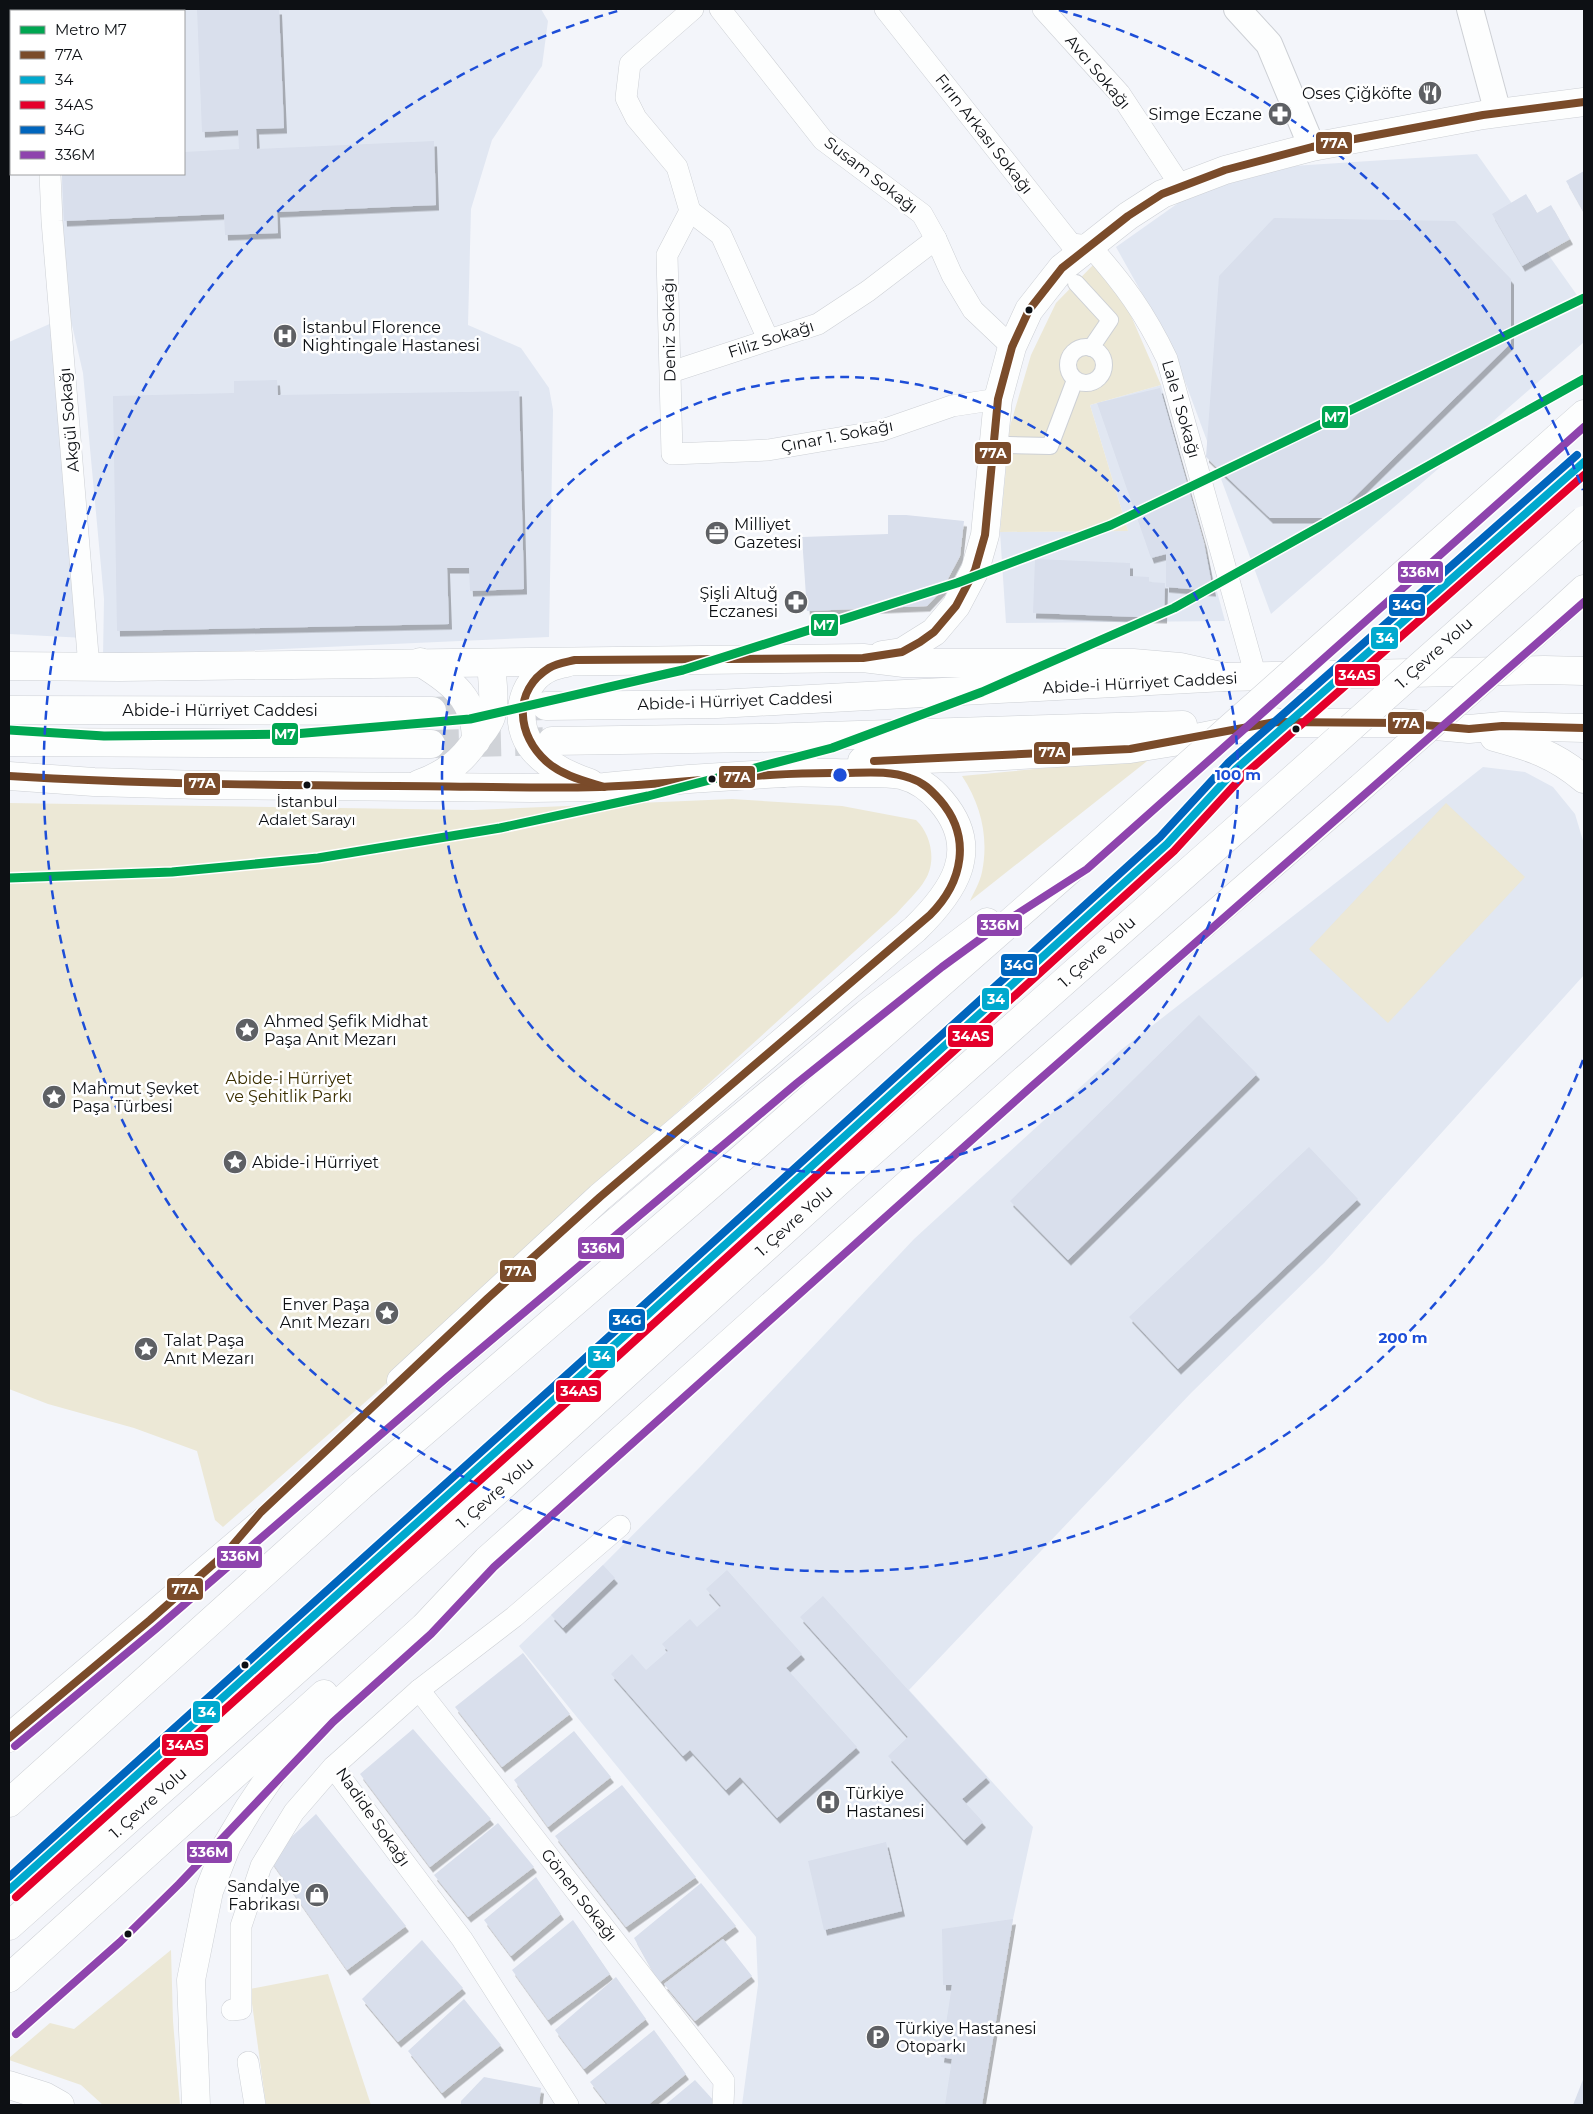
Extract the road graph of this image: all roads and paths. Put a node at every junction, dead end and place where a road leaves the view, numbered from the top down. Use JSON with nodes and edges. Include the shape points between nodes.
{"nodes":[{"id":1,"x":693,"y":9,"type":"edge"},
{"id":2,"x":720,"y":9,"type":"edge"},
{"id":3,"x":884,"y":9,"type":"edge"},
{"id":4,"x":1043,"y":9,"type":"edge"},
{"id":5,"x":1237,"y":9,"type":"edge"},
{"id":6,"x":1470,"y":9,"type":"edge"},
{"id":7,"x":1584,"y":102,"type":"edge"},
{"id":8,"x":1498,"y":113,"type":"junction"},
{"id":9,"x":1312,"y":147,"type":"junction"},
{"id":10,"x":50,"y":175,"type":"edge"},
{"id":11,"x":1182,"y":188,"type":"junction"},
{"id":12,"x":690,"y":211,"type":"junction"},
{"id":13,"x":936,"y":239,"type":"junction"},
{"id":14,"x":1090,"y":246,"type":"junction"},
{"id":15,"x":1076,"y":283,"type":"dead end"},
{"id":16,"x":768,"y":339,"type":"junction"},
{"id":17,"x":1012,"y":346,"type":"junction"},
{"id":18,"x":1091,"y":348,"type":"junction"},
{"id":19,"x":671,"y":372,"type":"junction"},
{"id":20,"x":1075,"y":380,"type":"junction"},
{"id":21,"x":998,"y":399,"type":"junction"},
{"id":22,"x":1584,"y":414,"type":"edge"},
{"id":23,"x":1008,"y":445,"type":"dead end"},
{"id":24,"x":672,"y":454,"type":"joint"},
{"id":25,"x":1584,"y":520,"type":"edge"},
{"id":26,"x":1584,"y":589,"type":"edge"},
{"id":27,"x":864,"y":658,"type":"junction"},
{"id":28,"x":575,"y":660,"type":"junction"},
{"id":29,"x":420,"y":662,"type":"junction"},
{"id":30,"x":491,"y":663,"type":"junction"},
{"id":31,"x":9,"y":666,"type":"edge"},
{"id":32,"x":89,"y":667,"type":"junction"},
{"id":33,"x":1584,"y":671,"type":"edge"},
{"id":34,"x":1225,"y":677,"type":"junction"},
{"id":35,"x":1256,"y":677,"type":"junction"},
{"id":36,"x":546,"y":706,"type":"tunnel mouth"},
{"id":37,"x":9,"y":710,"type":"edge"},
{"id":38,"x":432,"y":710,"type":"tunnel mouth"},
{"id":39,"x":1275,"y":722,"type":"junction"},
{"id":40,"x":1582,"y":727,"type":"edge"},
{"id":41,"x":1469,"y":729,"type":"junction"},
{"id":42,"x":476,"y":741,"type":"junction"},
{"id":43,"x":552,"y":741,"type":"tunnel mouth"},
{"id":44,"x":9,"y":742,"type":"edge"},
{"id":45,"x":431,"y":744,"type":"tunnel mouth"},
{"id":46,"x":783,"y":773,"type":"junction"},
{"id":47,"x":9,"y":776,"type":"edge"},
{"id":48,"x":1584,"y":779,"type":"edge"},
{"id":49,"x":413,"y":786,"type":"junction"},
{"id":50,"x":604,"y":787,"type":"junction"},
{"id":51,"x":1080,"y":861,"type":"junction"},
{"id":52,"x":620,"y":1526,"type":"dead end"},
{"id":53,"x":226,"y":1553,"type":"junction"},
{"id":54,"x":487,"y":1560,"type":"junction"},
{"id":55,"x":420,"y":1690,"type":"junction"},
{"id":56,"x":9,"y":1738,"type":"edge"},
{"id":57,"x":333,"y":1767,"type":"junction"},
{"id":58,"x":9,"y":1803,"type":"edge"},
{"id":59,"x":9,"y":1926,"type":"edge"},
{"id":60,"x":9,"y":1978,"type":"edge"},
{"id":61,"x":232,"y":2010,"type":"dead end"},
{"id":62,"x":248,"y":2062,"type":"dead end"},
{"id":63,"x":9,"y":2085,"type":"edge"},
{"id":64,"x":563,"y":2103,"type":"edge"},
{"id":65,"x":60,"y":2105,"type":"edge"},
{"id":66,"x":196,"y":2105,"type":"edge"},
{"id":67,"x":255,"y":2105,"type":"edge"},
{"id":68,"x":723,"y":2105,"type":"edge"}],
"edges":[{"from":1,"to":12,"type":"street","via":[[630,64],[626,98],[636,118],[677,167]]},
{"from":2,"to":13,"type":"street","name":"Susam Sokağı","via":[[823,140],[922,214]]},
{"from":3,"to":14,"type":"street","name":"Fırın Arkası Sokağı","via":[[1071,244]]},
{"from":4,"to":11,"type":"street","name":"Avcı Sokağı","via":[[1120,94]]},
{"from":5,"to":9,"type":"street","via":[[1269,44]]},
{"from":6,"to":8,"type":"street"},
{"from":7,"to":8,"type":"main road"},
{"from":8,"to":9,"type":"main road"},
{"from":9,"to":11,"type":"main road","via":[[1225,170]]},
{"from":10,"to":32,"type":"street","name":"Akgül Sokağı"},
{"from":11,"to":14,"type":"main road","via":[[1162,194]]},
{"from":12,"to":16,"type":"street","via":[[721,234]]},
{"from":12,"to":19,"type":"street","name":"Deniz Sokağı","via":[[668,255]]},
{"from":13,"to":16,"type":"street","name":"Filiz Sokağı","via":[[818,324]]},
{"from":13,"to":17,"type":"street","name":"Susam Sokağı","via":[[973,310]]},
{"from":14,"to":17,"type":"main road","via":[[1062,268],[1029,310]]},
{"from":14,"to":35,"type":"street","name":"Lale 1 Sokağı","via":[[1123,284],[1150,323],[1167,359]]},
{"from":15,"to":18,"type":"street","via":[[1110,320]]},
{"from":16,"to":19,"type":"street","name":"Filiz Sokağı"},
{"from":17,"to":21,"type":"main road"},
{"from":18,"to":20,"type":"street","via":[[1081,347],[1072,352],[1069,372]]},
{"from":18,"to":20,"type":"street","via":[[1100,354],[1104,363],[1102,373],[1085,383]]},
{"from":19,"to":24,"type":"street","name":"Deniz Sokağı"},
{"from":20,"to":23,"type":"street","via":[[1050,446]]},
{"from":21,"to":24,"type":"street","name":"Çınar 1. Sokağı","via":[[952,406],[880,431],[768,450]]},
{"from":21,"to":27,"type":"main road","via":[[985,535],[975,570],[956,606],[934,632],[902,652]]},
{"from":22,"to":51,"type":"main road","bridge":true},
{"from":25,"to":59,"type":"main road","name":"1. Çevre Yolu","bridge":true,"via":[[838,1182]]},
{"from":26,"to":54,"type":"main road","bridge":true,"via":[[1024,1080]]},
{"from":27,"to":28,"type":"main road"},
{"from":27,"to":34,"type":"main road","via":[[904,663],[1133,663],[1180,667]]},
{"from":28,"to":30,"type":"main road"},
{"from":28,"to":50,"type":"main road","via":[[550,667],[534,681],[524,697],[523,729],[532,749],[548,764],[568,776]]},
{"from":29,"to":30,"type":"main road"},
{"from":29,"to":32,"type":"main road"},
{"from":29,"to":42,"type":"main road","via":[[455,686],[462,695],[470,708]]},
{"from":30,"to":42,"type":"main road","via":[[490,718]]},
{"from":31,"to":32,"type":"main road"},
{"from":33,"to":35,"type":"main road","name":"Abide-i Hürriyet Caddesi"},
{"from":34,"to":35,"type":"main road","name":"Abide-i Hürriyet Caddesi"},
{"from":34,"to":36,"type":"main road","name":"Abide-i Hürriyet Caddesi","via":[[717,704]]},
{"from":37,"to":38,"type":"main road","name":"Abide-i Hürriyet Caddesi"},
{"from":39,"to":41,"type":"main road","via":[[1402,723]]},
{"from":39,"to":43,"type":"main road"},
{"from":39,"to":46,"type":"main road","via":[[1130,748],[840,762]]},
{"from":40,"to":41,"type":"main road"},
{"from":41,"to":48,"type":"main road","via":[[1527,745],[1561,761]]},
{"from":42,"to":49,"type":"main road","via":[[463,759],[448,771]]},
{"from":44,"to":45,"type":"main road","name":"Abide-i Hürriyet Caddesi"},
{"from":46,"to":50,"type":"main road"},
{"from":46,"to":53,"type":"main road","via":[[878,772],[902,775],[934,793],[951,813],[960,832],[962,854],[956,876],[939,906],[915,930],[607,1191],[502,1286],[261,1512]]},
{"from":47,"to":49,"type":"main road","via":[[202,785]]},
{"from":49,"to":50,"type":"main road"},
{"from":51,"to":53,"type":"main road","via":[[988,921],[866,1014]]},
{"from":51,"to":58,"type":"main road","via":[[750,1152],[361,1486]]},
{"from":52,"to":55,"type":"street","name":"Nadide Sokağı","via":[[514,1617]]},
{"from":53,"to":56,"type":"main road"},
{"from":54,"to":60,"type":"main road","via":[[384,1640]]},
{"from":54,"to":66,"type":"main road","via":[[424,1627],[326,1715],[278,1765],[227,1845],[209,1891],[192,1980]]},
{"from":55,"to":57,"type":"street","name":"Nadide Sokağı"},
{"from":55,"to":68,"type":"street","name":"Gönen Sokağı","via":[[724,2081]]},
{"from":57,"to":61,"type":"street","via":[[294,1812],[261,1866],[241,1926],[241,2009]]},
{"from":57,"to":64,"type":"street","name":"Nadide Sokağı","via":[[462,1939]]},
{"from":62,"to":67,"type":"street"},
{"from":63,"to":65,"type":"main road","via":[[44,2096]]}]}
